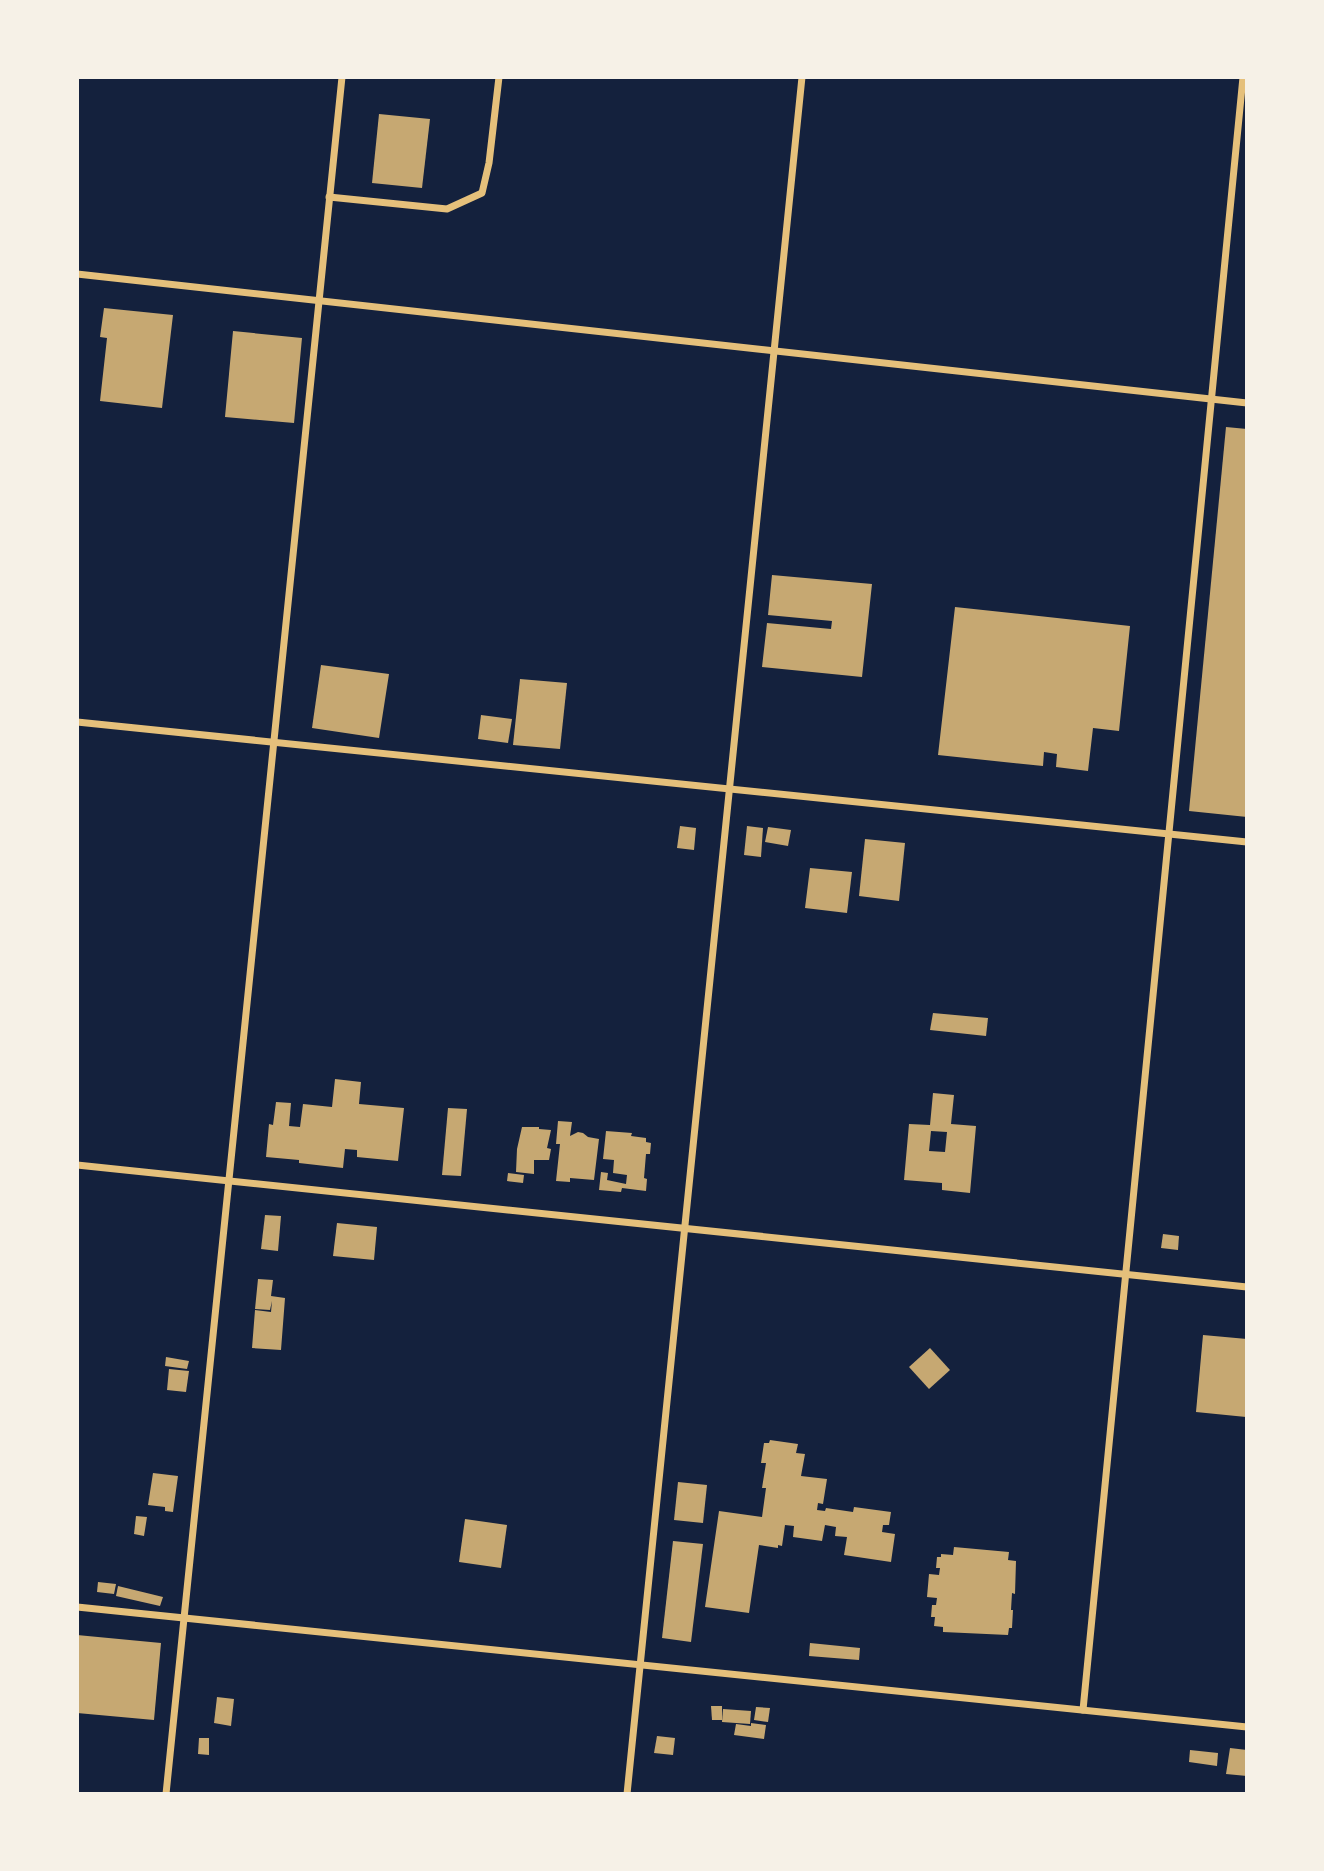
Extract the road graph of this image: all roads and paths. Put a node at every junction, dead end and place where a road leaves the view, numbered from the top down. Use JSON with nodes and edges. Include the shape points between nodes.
{"nodes":[{"id":1,"x":342,"y":77,"type":"edge"},
{"id":2,"x":499,"y":77,"type":"edge"},
{"id":3,"x":802,"y":77,"type":"edge"},
{"id":4,"x":1243,"y":77,"type":"edge"},
{"id":5,"x":330,"y":197,"type":"junction"},
{"id":6,"x":77,"y":274,"type":"edge"},
{"id":7,"x":319,"y":302,"type":"junction"},
{"id":8,"x":774,"y":351,"type":"junction"},
{"id":9,"x":1211,"y":399,"type":"junction"},
{"id":10,"x":1247,"y":403,"type":"edge"},
{"id":11,"x":77,"y":722,"type":"edge"},
{"id":12,"x":274,"y":742,"type":"junction"},
{"id":13,"x":730,"y":789,"type":"junction"},
{"id":14,"x":1168,"y":834,"type":"junction"},
{"id":15,"x":1247,"y":842,"type":"edge"},
{"id":16,"x":77,"y":1165,"type":"edge"},
{"id":17,"x":229,"y":1181,"type":"junction"},
{"id":18,"x":685,"y":1228,"type":"junction"},
{"id":19,"x":1125,"y":1274,"type":"junction"},
{"id":20,"x":1247,"y":1287,"type":"edge"},
{"id":21,"x":77,"y":1607,"type":"edge"},
{"id":22,"x":184,"y":1618,"type":"junction"},
{"id":23,"x":640,"y":1664,"type":"junction"},
{"id":24,"x":1083,"y":1710,"type":"junction"},
{"id":25,"x":1247,"y":1727,"type":"edge"},
{"id":26,"x":166,"y":1794,"type":"edge"},
{"id":27,"x":627,"y":1794,"type":"edge"}],
"edges":[{"from":1,"to":5,"type":"street"},
{"from":2,"to":5,"type":"street","via":[[482,192],[447,209]]},
{"from":3,"to":8,"type":"street"},
{"from":4,"to":9,"type":"street"},
{"from":5,"to":7,"type":"street"},
{"from":6,"to":7,"type":"street"},
{"from":7,"to":8,"type":"street"},
{"from":7,"to":12,"type":"street"},
{"from":8,"to":9,"type":"street"},
{"from":8,"to":13,"type":"street"},
{"from":9,"to":10,"type":"street"},
{"from":9,"to":14,"type":"street"},
{"from":11,"to":12,"type":"street"},
{"from":12,"to":13,"type":"street"},
{"from":12,"to":17,"type":"street"},
{"from":13,"to":14,"type":"street"},
{"from":13,"to":18,"type":"street"},
{"from":14,"to":15,"type":"street"},
{"from":14,"to":19,"type":"street"},
{"from":16,"to":17,"type":"street"},
{"from":17,"to":18,"type":"street"},
{"from":17,"to":22,"type":"street"},
{"from":18,"to":19,"type":"street"},
{"from":18,"to":23,"type":"street"},
{"from":19,"to":20,"type":"street"},
{"from":19,"to":24,"type":"street"},
{"from":21,"to":22,"type":"street"},
{"from":22,"to":23,"type":"street"},
{"from":22,"to":26,"type":"street"},
{"from":23,"to":24,"type":"street"},
{"from":23,"to":27,"type":"street"},
{"from":24,"to":25,"type":"street"}]}
